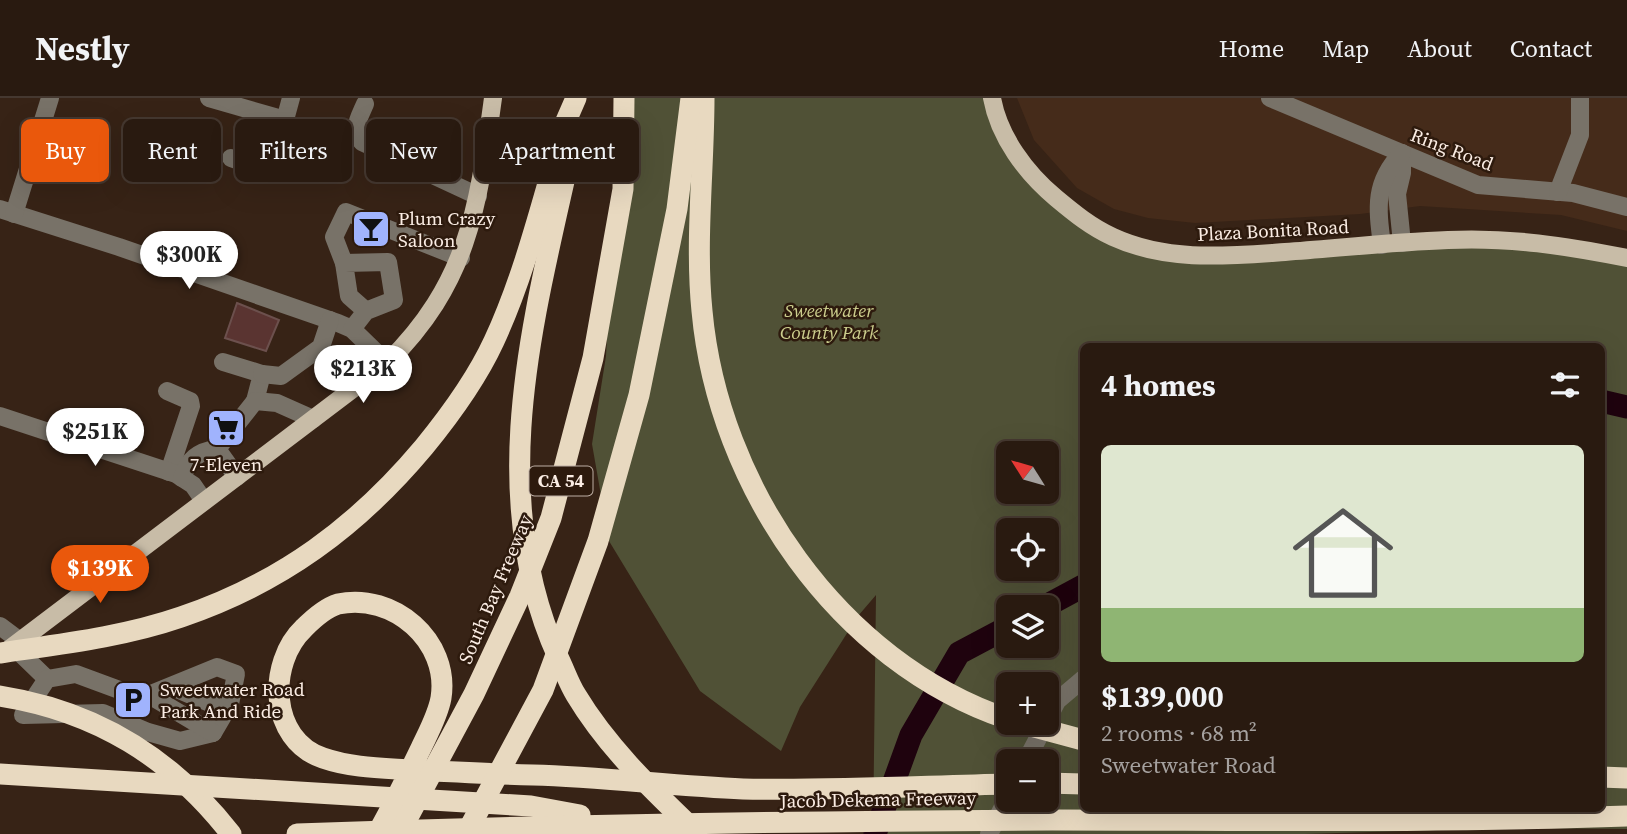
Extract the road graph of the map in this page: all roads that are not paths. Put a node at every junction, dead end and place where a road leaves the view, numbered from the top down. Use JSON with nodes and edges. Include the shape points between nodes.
{"nodes":[{"id":1,"x":50,"y":98,"type":"edge"},
{"id":2,"x":291,"y":98,"type":"edge"},
{"id":3,"x":493,"y":98,"type":"edge"},
{"id":4,"x":576,"y":98,"type":"edge"},
{"id":5,"x":583,"y":98,"type":"edge"},
{"id":6,"x":625,"y":98,"type":"edge"},
{"id":7,"x":691,"y":98,"type":"edge"},
{"id":8,"x":704,"y":98,"type":"edge"},
{"id":9,"x":992,"y":98,"type":"edge"},
{"id":10,"x":1270,"y":98,"type":"edge"},
{"id":11,"x":1580,"y":98,"type":"edge"},
{"id":12,"x":217,"y":99,"type":"edge"},
{"id":13,"x":365,"y":104,"type":"dead end"},
{"id":14,"x":1311,"y":106,"type":"edge"},
{"id":15,"x":43,"y":119,"type":"edge"},
{"id":16,"x":282,"y":119,"type":"edge"},
{"id":17,"x":285,"y":119,"type":"edge"},
{"id":18,"x":1402,"y":153,"type":"junction"},
{"id":19,"x":231,"y":158,"type":"dead end"},
{"id":20,"x":235,"y":159,"type":"edge"},
{"id":21,"x":21,"y":176,"type":"edge"},
{"id":22,"x":1558,"y":192,"type":"junction"},
{"id":23,"x":478,"y":196,"type":"junction"},
{"id":24,"x":1627,"y":207,"type":"edge"},
{"id":25,"x":7,"y":211,"type":"edge"},
{"id":26,"x":411,"y":238,"type":"junction"},
{"id":27,"x":1402,"y":243,"type":"junction"},
{"id":28,"x":1382,"y":245,"type":"junction"},
{"id":29,"x":461,"y":258,"type":"junction"},
{"id":30,"x":1627,"y":258,"type":"edge"},
{"id":31,"x":388,"y":262,"type":"junction"},
{"id":32,"x":344,"y":263,"type":"junction"},
{"id":33,"x":366,"y":311,"type":"junction"},
{"id":34,"x":330,"y":320,"type":"junction"},
{"id":35,"x":352,"y":329,"type":"junction"},
{"id":36,"x":223,"y":362,"type":"dead end"},
{"id":37,"x":387,"y":363,"type":"junction"},
{"id":38,"x":262,"y":374,"type":"junction"},
{"id":39,"x":167,"y":391,"type":"dead end"},
{"id":40,"x":255,"y":401,"type":"junction"},
{"id":41,"x":0,"y":416,"type":"edge"},
{"id":42,"x":313,"y":419,"type":"junction"},
{"id":43,"x":217,"y":449,"type":"junction"},
{"id":44,"x":176,"y":475,"type":"junction"},
{"id":45,"x":237,"y":477,"type":"junction"},
{"id":46,"x":204,"y":501,"type":"junction"},
{"id":47,"x":0,"y":626,"type":"edge"},
{"id":48,"x":8,"y":649,"type":"edge"},
{"id":49,"x":47,"y":679,"type":"junction"},
{"id":50,"x":1080,"y":682,"type":"edge"},
{"id":51,"x":172,"y":687,"type":"junction"},
{"id":52,"x":0,"y":695,"type":"edge"},
{"id":53,"x":149,"y":695,"type":"junction"},
{"id":54,"x":1059,"y":699,"type":"edge"},
{"id":55,"x":226,"y":710,"type":"junction"},
{"id":56,"x":996,"y":714,"type":"edge"},
{"id":57,"x":213,"y":733,"type":"junction"},
{"id":58,"x":1059,"y":735,"type":"edge"},
{"id":59,"x":1077,"y":740,"type":"edge"},
{"id":60,"x":410,"y":769,"type":"edge"},
{"id":61,"x":410,"y":769,"type":"edge"},
{"id":62,"x":410,"y":769,"type":"edge"},
{"id":63,"x":410,"y":769,"type":"edge"},
{"id":64,"x":2,"y":773,"type":"edge"},
{"id":65,"x":1605,"y":777,"type":"edge"},
{"id":66,"x":1627,"y":778,"type":"edge"},
{"id":67,"x":1059,"y":783,"type":"edge"},
{"id":68,"x":996,"y":784,"type":"edge"},
{"id":69,"x":1080,"y":784,"type":"edge"},
{"id":70,"x":492,"y":789,"type":"junction"},
{"id":71,"x":1000,"y":812,"type":"edge"},
{"id":72,"x":528,"y":816,"type":"junction"},
{"id":73,"x":1627,"y":816,"type":"edge"},
{"id":74,"x":323,"y":833,"type":"edge"},
{"id":75,"x":231,"y":834,"type":"edge"},
{"id":76,"x":298,"y":834,"type":"edge"},
{"id":77,"x":377,"y":834,"type":"edge"},
{"id":78,"x":399,"y":834,"type":"edge"},
{"id":79,"x":466,"y":834,"type":"edge"},
{"id":80,"x":473,"y":834,"type":"edge"},
{"id":81,"x":699,"y":834,"type":"edge"},
{"id":82,"x":989,"y":834,"type":"edge"}],
"edges":[{"from":1,"to":15,"type":"street"},
{"from":2,"to":17,"type":"street"},
{"from":3,"to":23,"type":"main road"},
{"from":4,"to":48,"type":"highway","via":[[512,299],[493,344],[449,418],[389,489],[291,566],[216,604],[117,635]]},
{"from":5,"to":81,"type":"highway","via":[[529,344],[519,474],[526,557],[542,621],[575,694],[613,746]]},
{"from":6,"to":78,"type":"highway","name":"South Bay Freeway","number":"CA 54","via":[[623,189],[593,358],[551,518],[474,694]]},
{"from":7,"to":70,"type":"highway","number":"CA 54","via":[[677,209],[639,395],[598,541],[543,690]]},
{"from":8,"to":56,"type":"highway","via":[[702,310],[715,391],[755,493],[799,564],[890,655],[933,684]]},
{"from":9,"to":28,"type":"main road","name":"Plaza Bonita Road","via":[[1018,158],[1037,183],[1085,222],[1115,238],[1151,250],[1205,258]]},
{"from":10,"to":14,"type":"street","name":"Ring Road"},
{"from":11,"to":22,"type":"street","via":[[1580,135]]},
{"from":12,"to":16,"type":"street"},
{"from":13,"to":23,"type":"street","via":[[355,128],[362,142]]},
{"from":14,"to":18,"type":"street","name":"Ring Road"},
{"from":18,"to":22,"type":"street","name":"Ring Road","via":[[1478,185]]},
{"from":18,"to":27,"type":"street","via":[[1397,194]]},
{"from":18,"to":28,"type":"street","via":[[1387,168],[1378,199]]},
{"from":19,"to":20,"type":"street"},
{"from":21,"to":25,"type":"street"},
{"from":22,"to":24,"type":"street","name":"Ring Road"},
{"from":23,"to":29,"type":"main road"},
{"from":25,"to":34,"type":"street"},
{"from":26,"to":29,"type":"street"},
{"from":26,"to":31,"type":"street"},
{"from":26,"to":32,"type":"street","via":[[346,212],[334,237]]},
{"from":27,"to":28,"type":"main road","name":"Plaza Bonita Road"},
{"from":27,"to":30,"type":"main road","name":"Plaza Bonita Road","via":[[1500,239]]},
{"from":29,"to":37,"type":"main road","via":[[429,316]]},
{"from":31,"to":32,"type":"street"},
{"from":31,"to":33,"type":"street","via":[[394,300]]},
{"from":32,"to":33,"type":"street","via":[[349,296]]},
{"from":33,"to":35,"type":"street"},
{"from":34,"to":35,"type":"street"},
{"from":34,"to":38,"type":"street","via":[[321,347],[281,376]]},
{"from":35,"to":37,"type":"street"},
{"from":36,"to":38,"type":"street"},
{"from":37,"to":42,"type":"main road"},
{"from":38,"to":40,"type":"street"},
{"from":39,"to":44,"type":"street","via":[[190,401],[191,406]]},
{"from":40,"to":42,"type":"street","via":[[277,403]]},
{"from":40,"to":43,"type":"street"},
{"from":41,"to":44,"type":"street"},
{"from":42,"to":45,"type":"main road"},
{"from":43,"to":44,"type":"street","via":[[204,450]]},
{"from":43,"to":45,"type":"street"},
{"from":44,"to":46,"type":"street","via":[[193,485]]},
{"from":45,"to":46,"type":"main road"},
{"from":46,"to":48,"type":"main road"},
{"from":47,"to":48,"type":"street"},
{"from":48,"to":49,"type":"street"},
{"from":49,"to":53,"type":"street","via":[[76,674],[141,698]]},
{"from":49,"to":57,"type":"street","via":[[23,715],[103,713],[180,741]]},
{"from":50,"to":54,"type":"street"},
{"from":51,"to":53,"type":"street"},
{"from":51,"to":55,"type":"street"},
{"from":51,"to":55,"type":"street","via":[[217,667],[236,674]]},
{"from":52,"to":75,"type":"highway","via":[[39,702],[100,724],[155,758],[197,795]]},
{"from":53,"to":57,"type":"street"},
{"from":55,"to":57,"type":"street"},
{"from":58,"to":59,"type":"highway"},
{"from":60,"to":77,"type":"highway"},
{"from":61,"to":62,"type":"highway","via":[[441,698],[440,669],[430,644],[416,625],[388,608],[363,603],[337,605],[319,614],[286,649],[277,692],[297,740],[320,757],[360,767]]},
{"from":63,"to":68,"type":"highway","via":[[744,789]]},
{"from":64,"to":72,"type":"highway","via":[[359,796]]},
{"from":65,"to":66,"type":"highway"},
{"from":67,"to":69,"type":"highway"},
{"from":70,"to":79,"type":"highway","number":"CA 54"},
{"from":70,"to":80,"type":"highway"},
{"from":71,"to":82,"type":"street"},
{"from":72,"to":73,"type":"highway","name":"Jacob Dekema Freeway","via":[[627,824],[1318,823]]},
{"from":72,"to":74,"type":"highway"},
{"from":74,"to":76,"type":"highway"}]}
